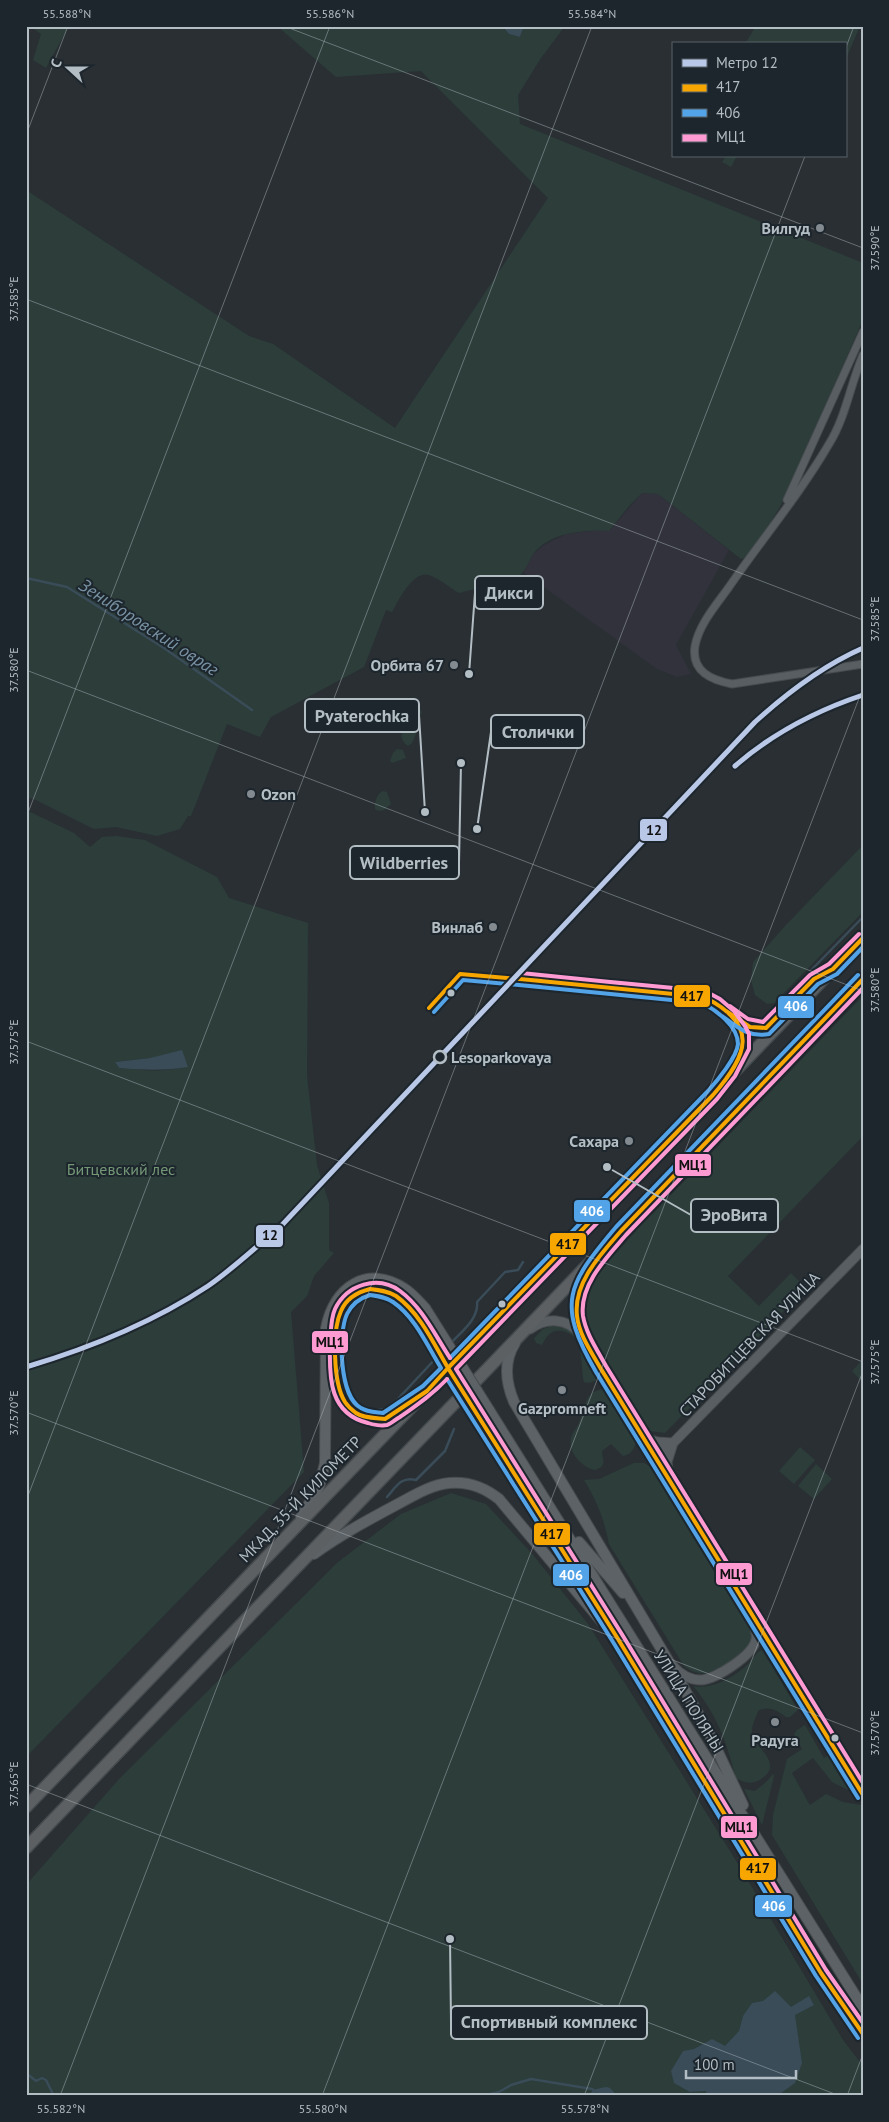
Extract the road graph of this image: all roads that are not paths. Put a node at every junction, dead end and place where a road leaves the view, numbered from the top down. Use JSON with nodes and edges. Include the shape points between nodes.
{"nodes":[{"id":1,"x":863,"y":332,"type":"edge"},
{"id":2,"x":863,"y":356,"type":"edge"},
{"id":3,"x":782,"y":512,"type":"junction"},
{"id":4,"x":863,"y":664,"type":"edge"},
{"id":5,"x":863,"y":938,"type":"edge"},
{"id":6,"x":863,"y":979,"type":"edge"},
{"id":7,"x":621,"y":1231,"type":"junction"},
{"id":8,"x":863,"y":1249,"type":"edge"},
{"id":9,"x":519,"y":1336,"type":"junction"},
{"id":10,"x":585,"y":1339,"type":"junction"},
{"id":11,"x":427,"y":1391,"type":"junction"},
{"id":12,"x":643,"y":1438,"type":"junction"},
{"id":13,"x":673,"y":1443,"type":"junction"},
{"id":14,"x":653,"y":1455,"type":"junction"},
{"id":15,"x":669,"y":1480,"type":"junction"},
{"id":16,"x":557,"y":1516,"type":"junction"},
{"id":17,"x":278,"y":1545,"type":"junction"},
{"id":18,"x":289,"y":1576,"type":"junction"},
{"id":19,"x":641,"y":1615,"type":"junction"},
{"id":20,"x":752,"y":1616,"type":"junction"},
{"id":21,"x":618,"y":1639,"type":"junction"},
{"id":22,"x":669,"y":1662,"type":"junction"},
{"id":23,"x":863,"y":1795,"type":"edge"},
{"id":24,"x":28,"y":1804,"type":"edge"},
{"id":25,"x":761,"y":1844,"type":"junction"},
{"id":26,"x":26,"y":1848,"type":"edge"},
{"id":27,"x":863,"y":2008,"type":"edge"},
{"id":28,"x":863,"y":2034,"type":"edge"}],
"edges":[{"from":1,"to":3,"type":"street"},
{"from":2,"to":3,"type":"street","via":[[830,442]]},
{"from":3,"to":4,"type":"street","via":[[708,617],[695,646],[699,667],[715,681],[732,684]]},
{"from":5,"to":11,"type":"highway","name":"МКАД, 35-Й КИЛОМЕТР"},
{"from":6,"to":7,"type":"highway"},
{"from":7,"to":9,"type":"highway"},
{"from":7,"to":10,"type":"street","via":[[581,1288],[576,1315]]},
{"from":8,"to":13,"type":"street","name":"СТАРОБИТЦЕВСКАЯ УЛИЦА"},
{"from":9,"to":10,"type":"street","via":[[536,1325],[560,1320],[576,1329]]},
{"from":9,"to":18,"type":"highway"},
{"from":9,"to":19,"type":"main road","via":[[507,1364],[506,1378],[514,1402]]},
{"from":10,"to":12,"type":"street"},
{"from":11,"to":17,"type":"highway","name":"МКАД, 35-Й КИЛОМЕТР"},
{"from":11,"to":21,"type":"main road","name":"УЛИЦА ПОЛЯНЫ","bridge":true,"via":[[385,1419],[357,1414],[345,1402],[336,1366],[337,1326],[341,1311],[359,1292],[370,1289],[385,1291],[396,1296],[417,1317]]},
{"from":12,"to":13,"type":"street"},
{"from":12,"to":14,"type":"street"},
{"from":13,"to":14,"type":"street","name":"СТАРОБИТЦЕВСКАЯ УЛИЦА"},
{"from":13,"to":15,"type":"street","via":[[667,1462]]},
{"from":14,"to":15,"type":"street"},
{"from":15,"to":20,"type":"street"},
{"from":16,"to":17,"type":"main road","name":"УЛИЦА ПОЛЯНЫ","bridge":true,"via":[[425,1308],[405,1289],[369,1278],[346,1288],[329,1314],[322,1477],[314,1497]]},
{"from":16,"to":19,"type":"main road"},
{"from":16,"to":25,"type":"main road","name":"УЛИЦА ПОЛЯНЫ"},
{"from":17,"to":24,"type":"highway","name":"МКАД, 35-Й КИЛОМЕТР"},
{"from":18,"to":21,"type":"main road","via":[[335,1539],[424,1490],[448,1483],[471,1484],[499,1499],[590,1610]]},
{"from":18,"to":26,"type":"highway"},
{"from":19,"to":22,"type":"main road"},
{"from":20,"to":22,"type":"street","via":[[754,1646],[719,1674],[708,1679],[691,1679]]},
{"from":20,"to":23,"type":"street"},
{"from":21,"to":28,"type":"main road","name":"УЛИЦА ПОЛЯНЫ","via":[[821,1973]]},
{"from":22,"to":25,"type":"main road","via":[[709,1733]]},
{"from":25,"to":27,"type":"main road","name":"УЛИЦА ПОЛЯНЫ"}]}
